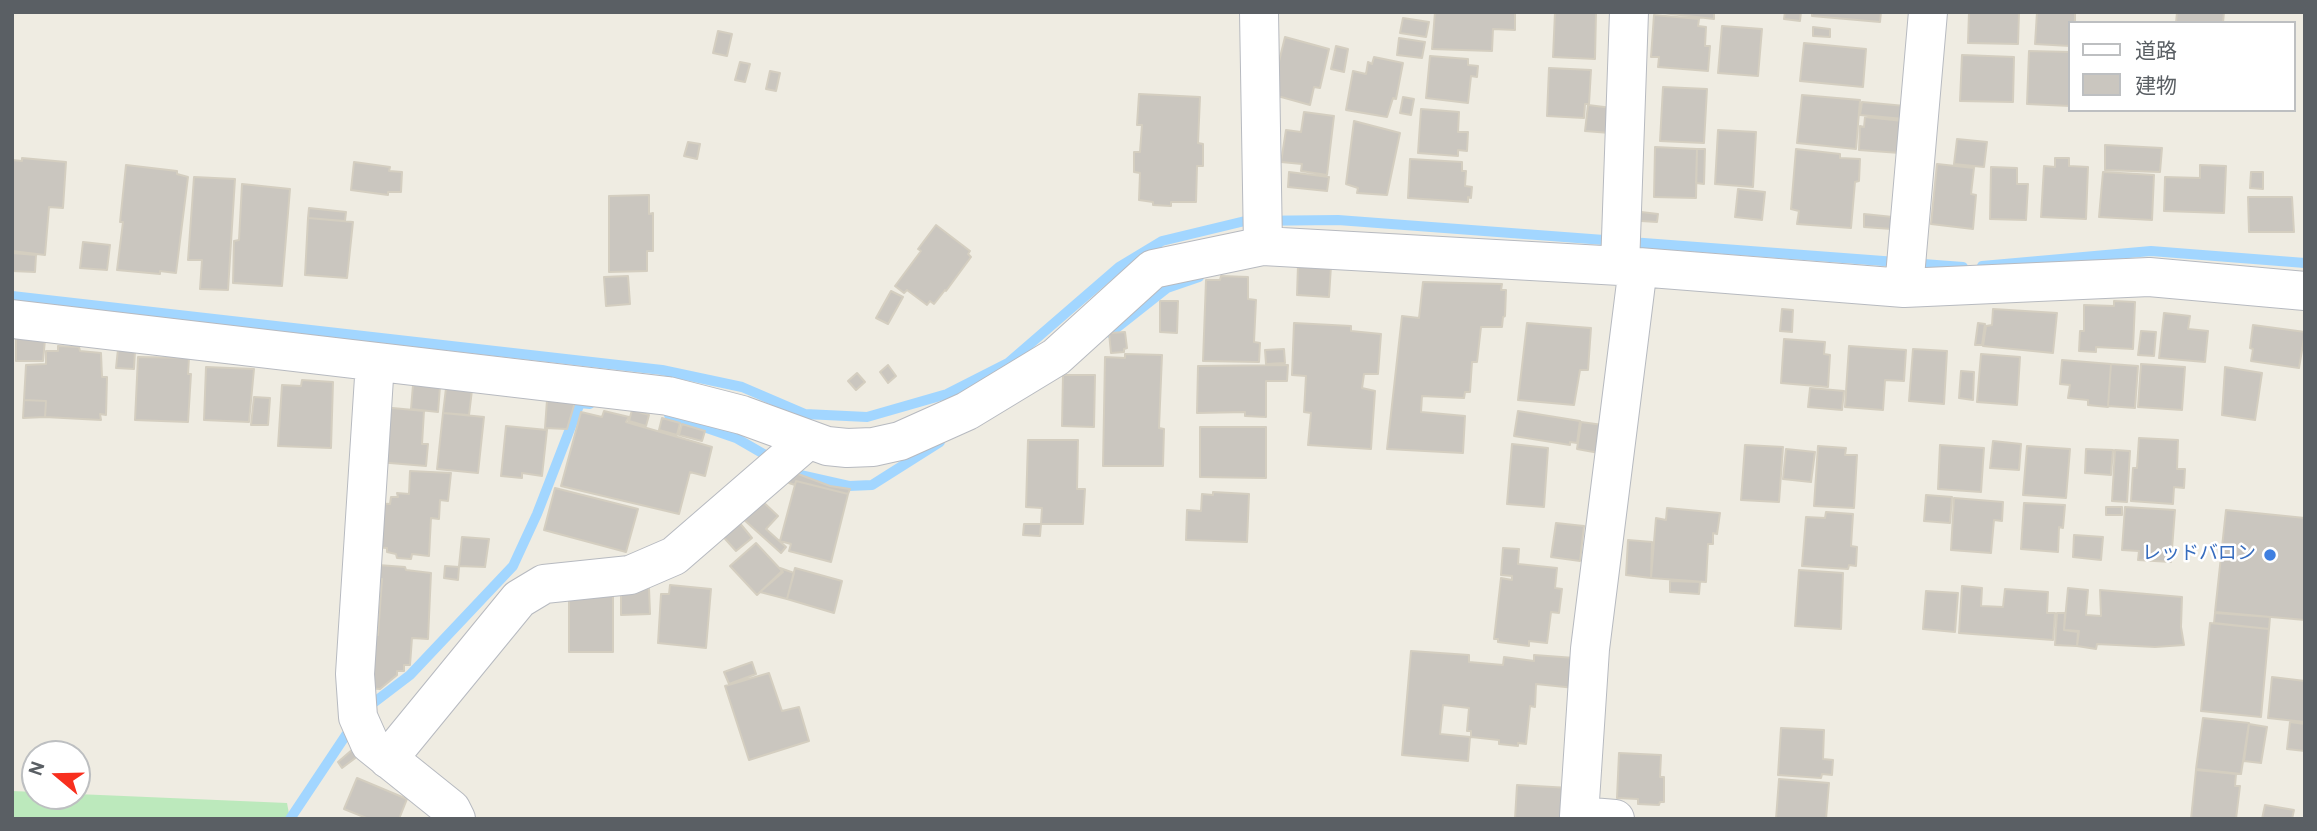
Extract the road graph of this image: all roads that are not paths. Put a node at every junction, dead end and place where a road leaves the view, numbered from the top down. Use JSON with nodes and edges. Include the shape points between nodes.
{"nodes":[{"id":1,"x":1259,"y":12,"type":"edge"},
{"id":2,"x":1629,"y":12,"type":"edge"},
{"id":3,"x":1928,"y":12,"type":"edge"},
{"id":4,"x":1263,"y":230,"type":"junction"},
{"id":5,"x":1628,"y":265,"type":"junction"},
{"id":6,"x":1905,"y":271,"type":"junction"},
{"id":7,"x":2305,"y":290,"type":"edge"},
{"id":8,"x":12,"y":319,"type":"edge"},
{"id":9,"x":375,"y":362,"type":"junction"},
{"id":10,"x":789,"y":455,"type":"junction"},
{"id":11,"x":388,"y":759,"type":"junction"},
{"id":12,"x":456,"y":819,"type":"edge"},
{"id":13,"x":1615,"y":819,"type":"edge"}],
"edges":[{"from":1,"to":4,"type":"street"},
{"from":2,"to":5,"type":"street"},
{"from":3,"to":6,"type":"street"},
{"from":4,"to":5,"type":"street"},
{"from":4,"to":10,"type":"street","via":[[1153,269],[1056,357],[967,411],[873,447]]},
{"from":5,"to":6,"type":"street"},
{"from":5,"to":13,"type":"street","via":[[1590,649],[1579,816]]},
{"from":6,"to":7,"type":"street","via":[[2149,276]]},
{"from":8,"to":9,"type":"street"},
{"from":9,"to":10,"type":"street","via":[[668,396],[742,415]]},
{"from":9,"to":11,"type":"street","via":[[355,674],[358,718],[370,744]]},
{"from":10,"to":11,"type":"street","via":[[674,556],[629,575],[544,584],[519,599]]},
{"from":11,"to":12,"type":"street","via":[[451,809]]}]}
